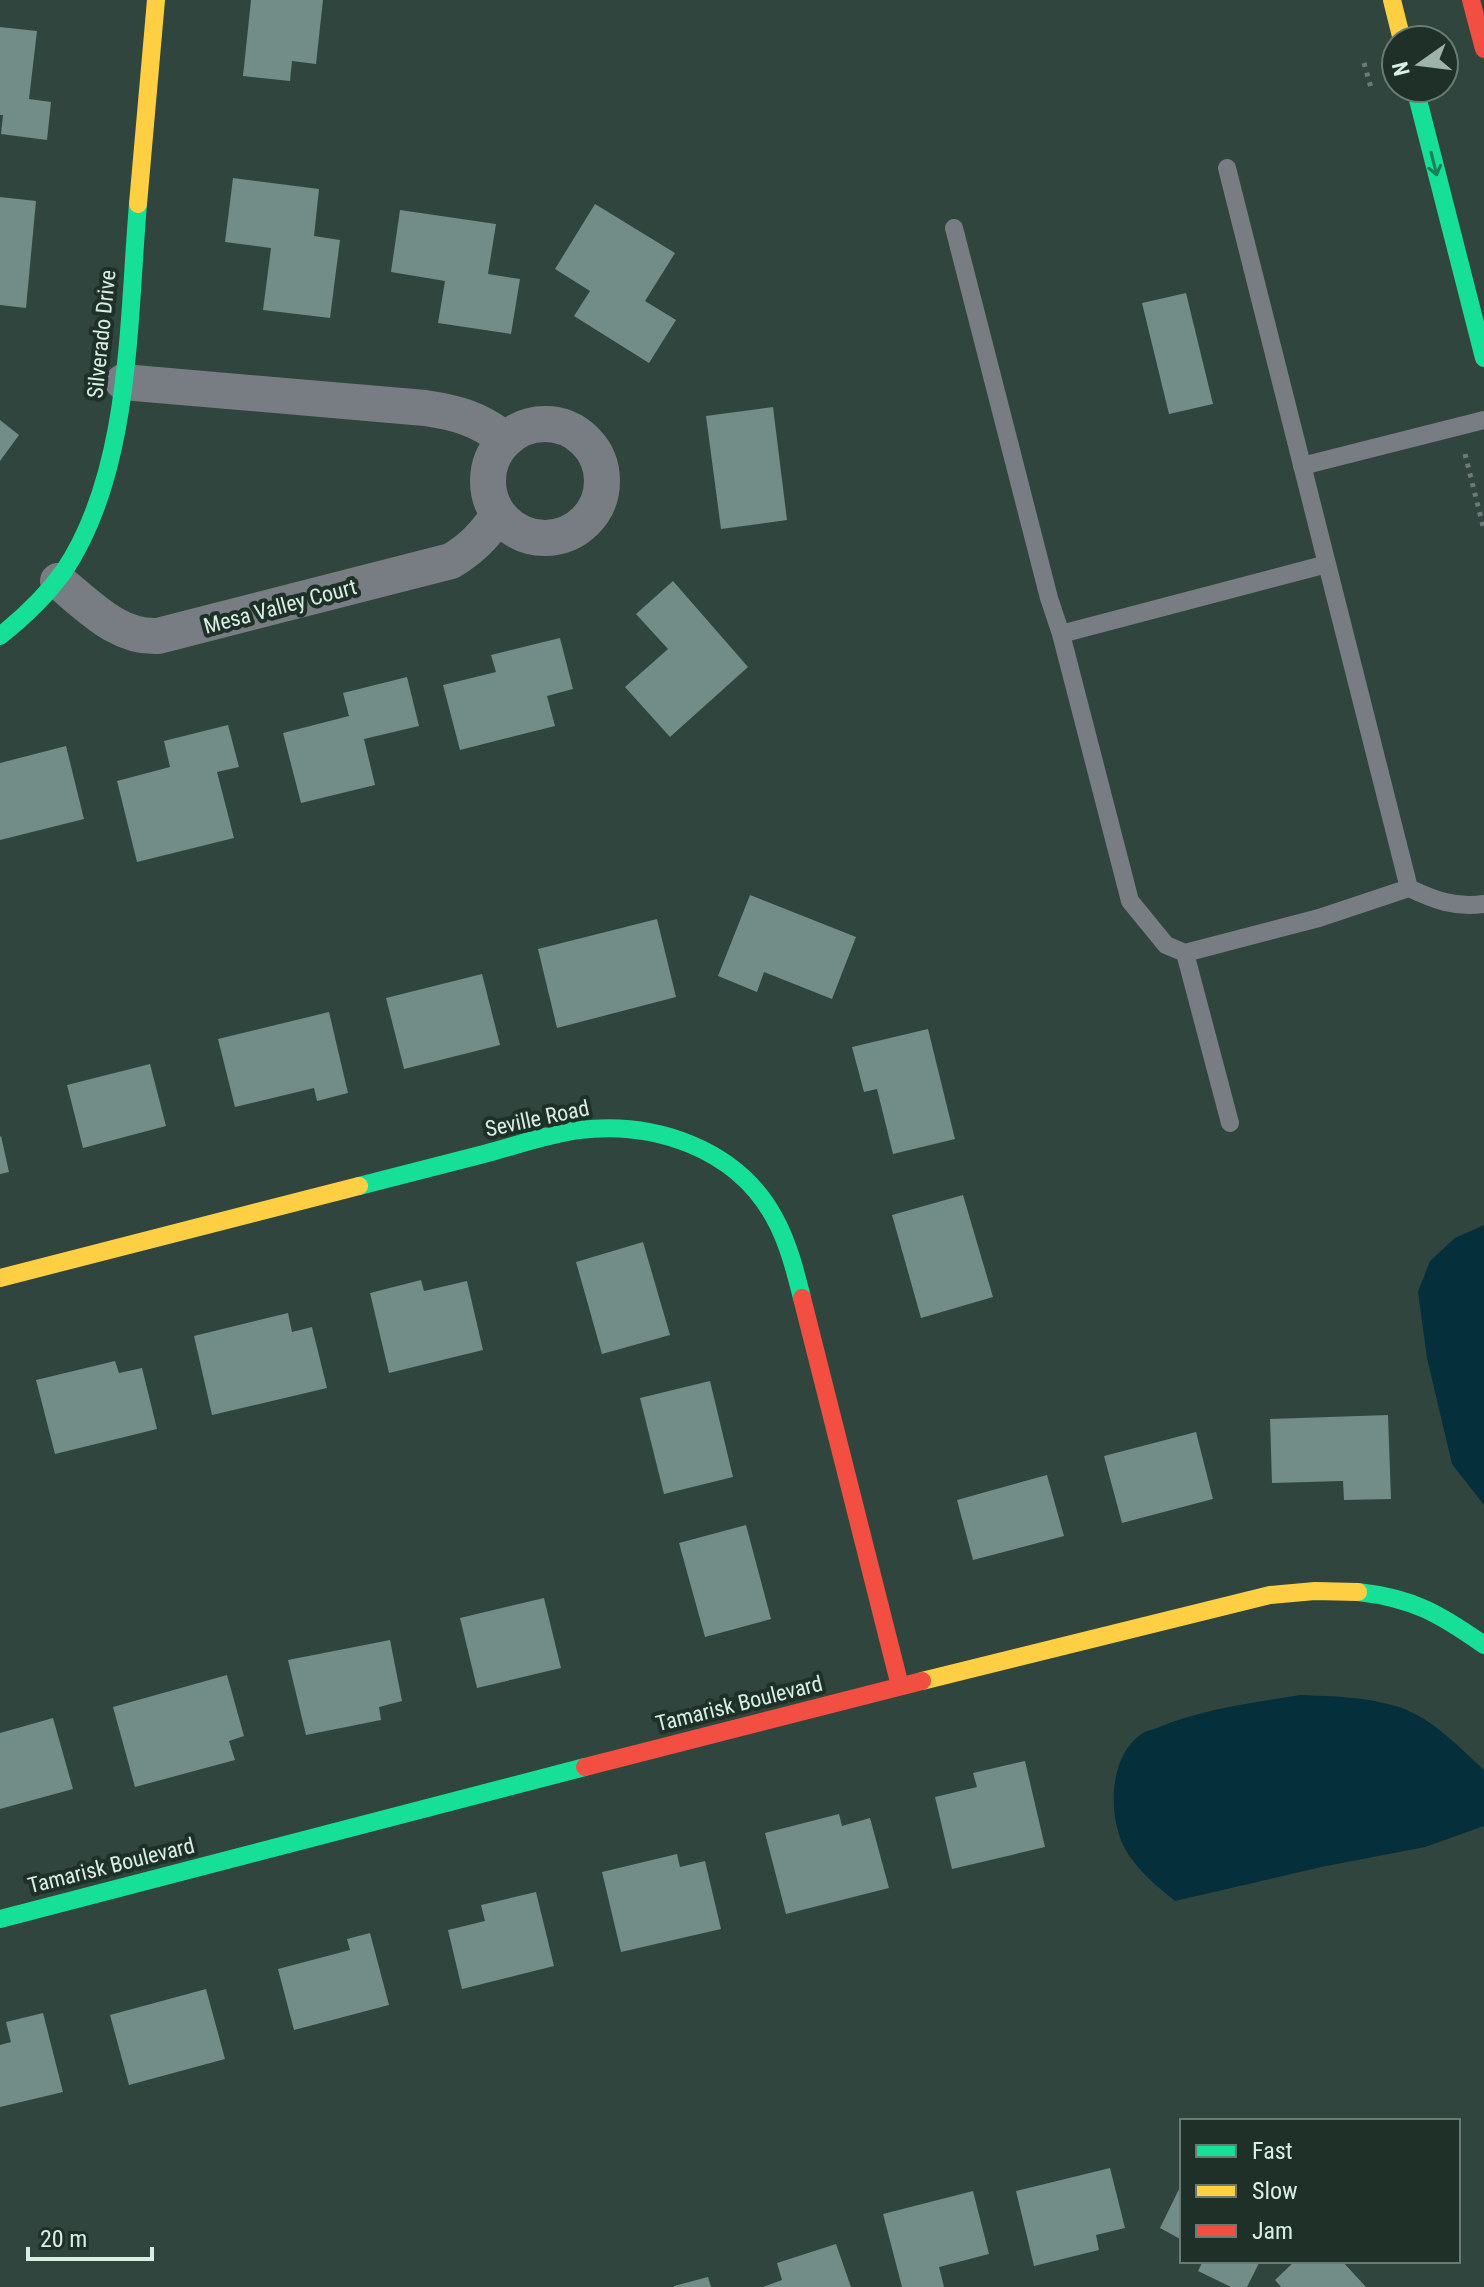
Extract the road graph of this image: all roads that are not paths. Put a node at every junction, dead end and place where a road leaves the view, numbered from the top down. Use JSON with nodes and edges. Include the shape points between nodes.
{"nodes":[{"id":1,"x":156,"y":0,"type":"edge"},
{"id":2,"x":1392,"y":0,"type":"edge"},
{"id":3,"x":1471,"y":0,"type":"edge"},
{"id":4,"x":1398,"y":24,"type":"edge"},
{"id":5,"x":1484,"y":49,"type":"edge"},
{"id":6,"x":1419,"y":104,"type":"edge"},
{"id":7,"x":1227,"y":168,"type":"dead end"},
{"id":8,"x":954,"y":228,"type":"dead end"},
{"id":9,"x":1484,"y":358,"type":"edge"},
{"id":10,"x":123,"y":382,"type":"junction"},
{"id":11,"x":1484,"y":420,"type":"edge"},
{"id":12,"x":505,"y":439,"type":"junction"},
{"id":13,"x":1302,"y":466,"type":"junction"},
{"id":14,"x":499,"y":515,"type":"junction"},
{"id":15,"x":1327,"y":564,"type":"junction"},
{"id":16,"x":58,"y":581,"type":"junction"},
{"id":17,"x":1061,"y":634,"type":"junction"},
{"id":18,"x":0,"y":636,"type":"edge"},
{"id":19,"x":1409,"y":888,"type":"junction"},
{"id":20,"x":1484,"y":904,"type":"edge"},
{"id":21,"x":1185,"y":953,"type":"junction"},
{"id":22,"x":1230,"y":1123,"type":"dead end"},
{"id":23,"x":0,"y":1278,"type":"edge"},
{"id":24,"x":1484,"y":1645,"type":"edge"},
{"id":25,"x":900,"y":1686,"type":"junction"},
{"id":26,"x":0,"y":1919,"type":"edge"}],
"edges":[{"from":1,"to":10,"type":"street","name":"Silverado Drive"},
{"from":2,"to":4,"type":"street"},
{"from":3,"to":5,"type":"street"},
{"from":6,"to":9,"type":"street","one_way":true},
{"from":7,"to":13,"type":"lane"},
{"from":8,"to":17,"type":"lane"},
{"from":10,"to":12,"type":"street","via":[[447,411],[484,423]]},
{"from":10,"to":16,"type":"street","name":"Silverado Drive","via":[[105,479],[91,520]]},
{"from":11,"to":13,"type":"lane"},
{"from":12,"to":14,"type":"street","via":[[489,468],[491,501]]},
{"from":12,"to":14,"type":"street","via":[[540,424],[578,434],[592,448],[602,486],[597,505],[570,533],[531,537]]},
{"from":13,"to":15,"type":"lane"},
{"from":14,"to":16,"type":"street","name":"Mesa Valley Court","via":[[471,550],[451,561],[158,636],[121,630]]},
{"from":15,"to":17,"type":"lane"},
{"from":15,"to":19,"type":"lane"},
{"from":16,"to":18,"type":"street","name":"Silverado Drive"},
{"from":17,"to":21,"type":"lane","via":[[1130,901],[1166,945]]},
{"from":19,"to":20,"type":"lane","via":[[1437,902]]},
{"from":19,"to":21,"type":"lane"},
{"from":21,"to":22,"type":"lane"},
{"from":23,"to":25,"type":"street","name":"Seville Road","via":[[577,1130],[633,1128],[691,1143],[734,1169],[770,1209],[781,1230]]},
{"from":24,"to":25,"type":"street","name":"Tamarisk Boulevard","via":[[1449,1619],[1417,1605],[1363,1592],[1296,1591]]},
{"from":25,"to":26,"type":"street","name":"Tamarisk Boulevard"}]}
